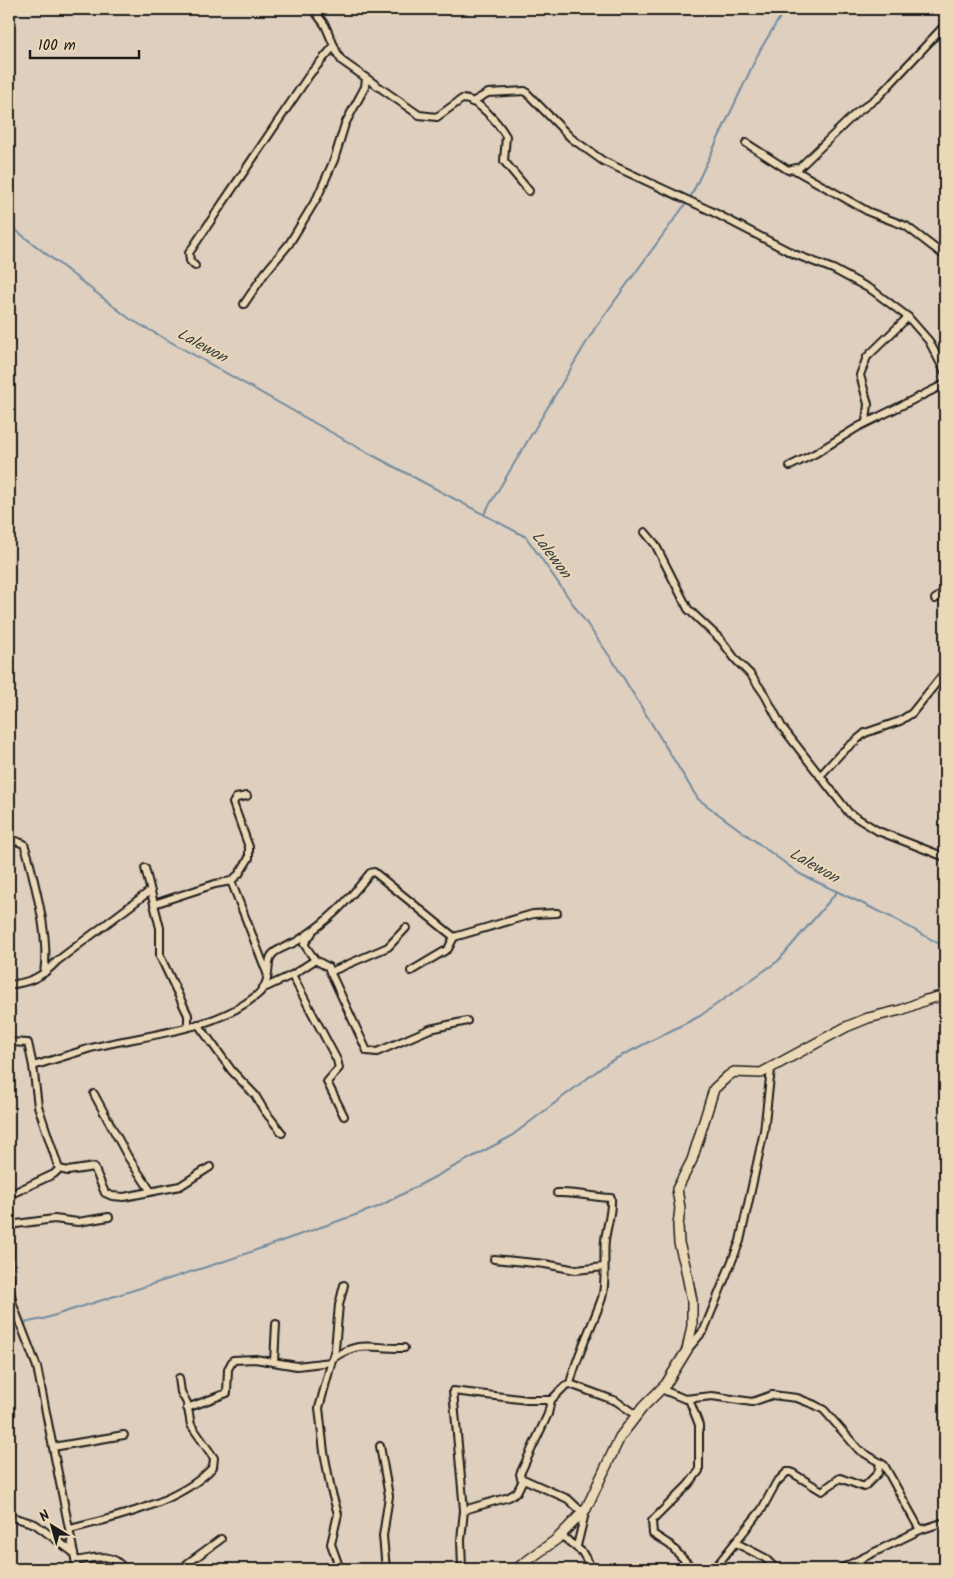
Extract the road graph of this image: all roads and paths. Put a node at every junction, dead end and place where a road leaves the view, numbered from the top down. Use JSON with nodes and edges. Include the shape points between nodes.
{"nodes":[{"id":1,"x":313,"y":9,"type":"edge"},
{"id":2,"x":945,"y":25,"type":"edge"},
{"id":3,"x":334,"y":46,"type":"junction"},
{"id":4,"x":366,"y":78,"type":"junction"},
{"id":5,"x":472,"y":102,"type":"junction"},
{"id":6,"x":746,"y":143,"type":"dead end"},
{"id":7,"x":793,"y":169,"type":"junction"},
{"id":8,"x":529,"y":191,"type":"dead end"},
{"id":9,"x":945,"y":255,"type":"edge"},
{"id":10,"x":195,"y":266,"type":"dead end"},
{"id":11,"x":244,"y":304,"type":"dead end"},
{"id":12,"x":908,"y":317,"type":"junction"},
{"id":13,"x":945,"y":372,"type":"edge"},
{"id":14,"x":945,"y":384,"type":"edge"},
{"id":15,"x":866,"y":422,"type":"junction"},
{"id":16,"x":790,"y":466,"type":"dead end"},
{"id":17,"x":645,"y":532,"type":"dead end"},
{"id":18,"x":945,"y":592,"type":"edge"},
{"id":19,"x":935,"y":599,"type":"dead end"},
{"id":20,"x":945,"y":672,"type":"edge"},
{"id":21,"x":820,"y":776,"type":"junction"},
{"id":22,"x":247,"y":796,"type":"dead end"},
{"id":23,"x":9,"y":843,"type":"edge"},
{"id":24,"x":945,"y":857,"type":"edge"},
{"id":25,"x":145,"y":868,"type":"dead end"},
{"id":26,"x":232,"y":881,"type":"junction"},
{"id":27,"x":150,"y":892,"type":"junction"},
{"id":28,"x":154,"y":904,"type":"junction"},
{"id":29,"x":557,"y":913,"type":"dead end"},
{"id":30,"x":406,"y":928,"type":"dead end"},
{"id":31,"x":314,"y":930,"type":"junction"},
{"id":32,"x":454,"y":938,"type":"junction"},
{"id":33,"x":315,"y":960,"type":"junction"},
{"id":34,"x":411,"y":971,"type":"dead end"},
{"id":35,"x":330,"y":972,"type":"junction"},
{"id":36,"x":44,"y":975,"type":"junction"},
{"id":37,"x":292,"y":975,"type":"junction"},
{"id":38,"x":268,"y":977,"type":"junction"},
{"id":39,"x":9,"y":985,"type":"edge"},
{"id":40,"x":262,"y":989,"type":"junction"},
{"id":41,"x":945,"y":995,"type":"edge"},
{"id":42,"x":467,"y":1021,"type":"dead end"},
{"id":43,"x":198,"y":1024,"type":"junction"},
{"id":44,"x":188,"y":1026,"type":"junction"},
{"id":45,"x":9,"y":1042,"type":"edge"},
{"id":46,"x":33,"y":1066,"type":"junction"},
{"id":47,"x":771,"y":1069,"type":"junction"},
{"id":48,"x":94,"y":1094,"type":"dead end"},
{"id":49,"x":344,"y":1116,"type":"dead end"},
{"id":50,"x":282,"y":1133,"type":"dead end"},
{"id":51,"x":210,"y":1167,"type":"dead end"},
{"id":52,"x":59,"y":1169,"type":"junction"},
{"id":53,"x":150,"y":1190,"type":"junction"},
{"id":54,"x":557,"y":1192,"type":"dead end"},
{"id":55,"x":9,"y":1195,"type":"edge"},
{"id":56,"x":109,"y":1217,"type":"dead end"},
{"id":57,"x":9,"y":1221,"type":"edge"},
{"id":58,"x":9,"y":1225,"type":"edge"},
{"id":59,"x":494,"y":1259,"type":"dead end"},
{"id":60,"x":604,"y":1267,"type":"junction"},
{"id":61,"x":344,"y":1286,"type":"dead end"},
{"id":62,"x":9,"y":1288,"type":"edge"},
{"id":63,"x":276,"y":1324,"type":"dead end"},
{"id":64,"x":404,"y":1348,"type":"dead end"},
{"id":65,"x":687,"y":1350,"type":"junction"},
{"id":66,"x":332,"y":1361,"type":"junction"},
{"id":67,"x":274,"y":1362,"type":"junction"},
{"id":68,"x":179,"y":1378,"type":"dead end"},
{"id":69,"x":570,"y":1384,"type":"junction"},
{"id":70,"x":661,"y":1389,"type":"junction"},
{"id":71,"x":689,"y":1398,"type":"junction"},
{"id":72,"x":551,"y":1400,"type":"junction"},
{"id":73,"x":187,"y":1408,"type":"junction"},
{"id":74,"x":636,"y":1415,"type":"junction"},
{"id":75,"x":124,"y":1436,"type":"dead end"},
{"id":76,"x":380,"y":1446,"type":"dead end"},
{"id":77,"x":53,"y":1447,"type":"junction"},
{"id":78,"x":880,"y":1463,"type":"junction"},
{"id":79,"x":522,"y":1480,"type":"junction"},
{"id":80,"x":464,"y":1510,"type":"junction"},
{"id":81,"x":585,"y":1511,"type":"junction"},
{"id":82,"x":9,"y":1516,"type":"edge"},
{"id":83,"x":945,"y":1522,"type":"edge"},
{"id":84,"x":70,"y":1529,"type":"junction"},
{"id":85,"x":920,"y":1530,"type":"junction"},
{"id":86,"x":561,"y":1535,"type":"junction"},
{"id":87,"x":221,"y":1539,"type":"dead end"},
{"id":88,"x":736,"y":1543,"type":"junction"},
{"id":89,"x":577,"y":1546,"type":"junction"},
{"id":90,"x":74,"y":1553,"type":"junction"},
{"id":91,"x":76,"y":1561,"type":"junction"},
{"id":92,"x":77,"y":1569,"type":"edge"},
{"id":93,"x":124,"y":1569,"type":"edge"},
{"id":94,"x":182,"y":1569,"type":"edge"},
{"id":95,"x":340,"y":1569,"type":"edge"},
{"id":96,"x":386,"y":1569,"type":"edge"},
{"id":97,"x":462,"y":1569,"type":"edge"},
{"id":98,"x":516,"y":1569,"type":"edge"},
{"id":99,"x":592,"y":1569,"type":"edge"},
{"id":100,"x":692,"y":1569,"type":"edge"},
{"id":101,"x":714,"y":1569,"type":"edge"},
{"id":102,"x":776,"y":1569,"type":"edge"},
{"id":103,"x":840,"y":1569,"type":"edge"}],
"edges":[{"from":1,"to":3,"type":"street","via":[[325,25]]},
{"from":2,"to":7,"type":"street","via":[[878,97],[855,114],[800,167]]},
{"from":3,"to":4,"type":"street","via":[[342,61]]},
{"from":3,"to":10,"type":"street","via":[[310,74],[189,253],[190,262]]},
{"from":4,"to":5,"type":"street","via":[[426,117],[442,115],[462,99]]},
{"from":4,"to":11,"type":"street","via":[[366,87],[345,124],[317,198],[289,244]]},
{"from":5,"to":8,"type":"street","via":[[506,136],[504,161]]},
{"from":5,"to":12,"type":"street","via":[[488,93],[526,91],[571,138],[604,161],[711,210],[794,254],[833,268],[872,290]]},
{"from":6,"to":7,"type":"street","via":[[788,170]]},
{"from":7,"to":9,"type":"street","via":[[869,212],[906,226]]},
{"from":12,"to":13,"type":"street","via":[[929,341]]},
{"from":12,"to":15,"type":"street","via":[[867,357],[860,375],[868,404]]},
{"from":14,"to":15,"type":"street"},
{"from":15,"to":16,"type":"street"},
{"from":17,"to":21,"type":"street","via":[[655,544],[688,610],[721,640],[751,675],[782,727]]},
{"from":18,"to":19,"type":"street"},
{"from":20,"to":21,"type":"street","via":[[912,712],[865,733]]},
{"from":21,"to":24,"type":"street","via":[[856,819],[895,839]]},
{"from":22,"to":26,"type":"street","via":[[233,802],[249,846],[249,858]]},
{"from":23,"to":36,"type":"street","via":[[24,844],[28,856],[44,943]]},
{"from":25,"to":27,"type":"street"},
{"from":26,"to":28,"type":"street"},
{"from":26,"to":38,"type":"street"},
{"from":27,"to":28,"type":"street"},
{"from":27,"to":36,"type":"street","via":[[57,961]]},
{"from":28,"to":44,"type":"street","via":[[160,928],[160,956],[188,1015]]},
{"from":29,"to":32,"type":"street","via":[[533,914]]},
{"from":30,"to":35,"type":"street","via":[[388,947]]},
{"from":31,"to":32,"type":"street","via":[[343,907],[374,872]]},
{"from":31,"to":33,"type":"street","via":[[304,944]]},
{"from":31,"to":38,"type":"street","via":[[271,955]]},
{"from":32,"to":34,"type":"street","via":[[448,949]]},
{"from":33,"to":35,"type":"street","via":[[328,967]]},
{"from":33,"to":37,"type":"street"},
{"from":35,"to":42,"type":"street","via":[[367,1052],[377,1052],[430,1029]]},
{"from":36,"to":39,"type":"street","via":[[30,982]]},
{"from":37,"to":40,"type":"street"},
{"from":37,"to":49,"type":"street","via":[[337,1060],[339,1068],[327,1082]]},
{"from":38,"to":40,"type":"street"},
{"from":40,"to":43,"type":"street","via":[[241,1005]]},
{"from":41,"to":47,"type":"street","via":[[846,1027]]},
{"from":43,"to":44,"type":"street"},
{"from":43,"to":50,"type":"street"},
{"from":44,"to":46,"type":"street","via":[[91,1048]]},
{"from":45,"to":46,"type":"street","via":[[28,1044]]},
{"from":46,"to":52,"type":"street","via":[[38,1106]]},
{"from":47,"to":65,"type":"street","via":[[764,1131],[740,1241],[704,1330]]},
{"from":47,"to":65,"type":"street","via":[[734,1072],[714,1089],[692,1160],[677,1189],[679,1243],[692,1301],[692,1326]]},
{"from":48,"to":53,"type":"street"},
{"from":51,"to":53,"type":"street","via":[[180,1186]]},
{"from":52,"to":53,"type":"street","via":[[94,1167],[105,1193],[112,1196],[124,1197]]},
{"from":52,"to":55,"type":"street"},
{"from":54,"to":60,"type":"street","via":[[581,1192],[611,1198]]},
{"from":56,"to":58,"type":"street","via":[[78,1222],[54,1219]]},
{"from":57,"to":58,"type":"street"},
{"from":58,"to":62,"type":"street"},
{"from":59,"to":60,"type":"street","via":[[576,1270]]},
{"from":60,"to":69,"type":"street","via":[[603,1294],[587,1340],[575,1362]]},
{"from":61,"to":66,"type":"street"},
{"from":62,"to":77,"type":"street","via":[[36,1367]]},
{"from":63,"to":67,"type":"street"},
{"from":64,"to":66,"type":"street","via":[[358,1345]]},
{"from":65,"to":70,"type":"street"},
{"from":66,"to":67,"type":"street","via":[[297,1366]]},
{"from":66,"to":95,"type":"street","via":[[319,1408],[331,1490],[338,1514],[331,1544]]},
{"from":67,"to":73,"type":"street","via":[[233,1360],[228,1369],[227,1393]]},
{"from":68,"to":73,"type":"street"},
{"from":69,"to":72,"type":"street","via":[[562,1387]]},
{"from":69,"to":74,"type":"street","via":[[616,1401]]},
{"from":70,"to":71,"type":"street","via":[[682,1399]]},
{"from":70,"to":74,"type":"street"},
{"from":71,"to":78,"type":"street","via":[[712,1396],[752,1402],[772,1395],[797,1398],[824,1410],[859,1450]]},
{"from":71,"to":100,"type":"street","via":[[699,1425],[699,1471],[652,1522],[653,1534],[670,1545]]},
{"from":72,"to":79,"type":"street","via":[[548,1414],[520,1474]]},
{"from":72,"to":80,"type":"street","via":[[452,1391]]},
{"from":73,"to":84,"type":"street","via":[[191,1424],[214,1458],[215,1463],[208,1472],[170,1496],[121,1516]]},
{"from":74,"to":81,"type":"street","via":[[620,1437]]},
{"from":75,"to":77,"type":"street"},
{"from":76,"to":96,"type":"street","via":[[389,1496],[383,1536]]},
{"from":77,"to":84,"type":"street"},
{"from":78,"to":85,"type":"street","via":[[887,1469]]},
{"from":78,"to":88,"type":"street","via":[[878,1472],[864,1487],[840,1478],[822,1491],[787,1472],[780,1477],[762,1509]]},
{"from":79,"to":80,"type":"street","via":[[517,1492],[509,1497]]},
{"from":79,"to":81,"type":"street","via":[[568,1499]]},
{"from":80,"to":97,"type":"street"},
{"from":81,"to":86,"type":"street"},
{"from":81,"to":89,"type":"street"},
{"from":82,"to":90,"type":"street","via":[[34,1524]]},
{"from":83,"to":85,"type":"street"},
{"from":84,"to":90,"type":"street"},
{"from":85,"to":103,"type":"street"},
{"from":86,"to":89,"type":"street"},
{"from":86,"to":98,"type":"street"},
{"from":87,"to":94,"type":"street"},
{"from":88,"to":101,"type":"street"},
{"from":88,"to":102,"type":"street","via":[[765,1558]]},
{"from":89,"to":99,"type":"street"},
{"from":90,"to":91,"type":"street"},
{"from":91,"to":92,"type":"street"},
{"from":91,"to":93,"type":"street","via":[[108,1556]]}]}
